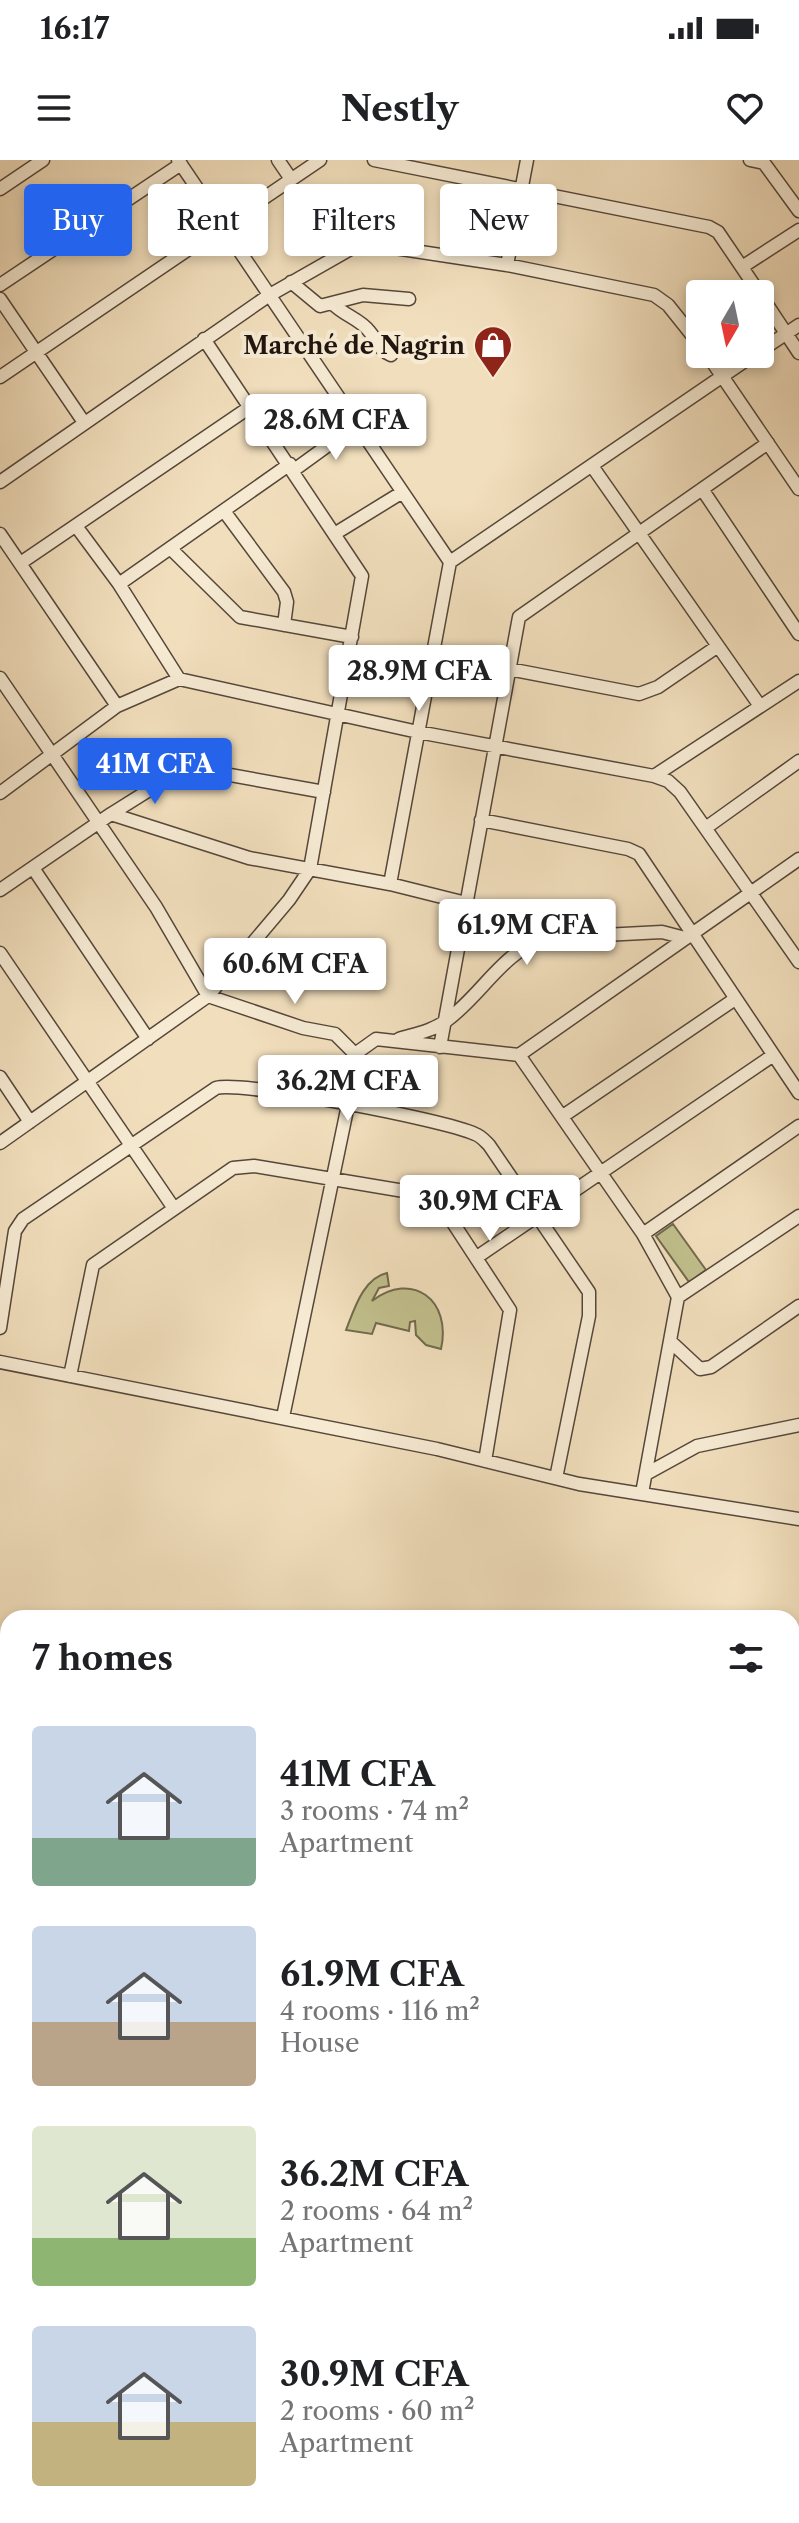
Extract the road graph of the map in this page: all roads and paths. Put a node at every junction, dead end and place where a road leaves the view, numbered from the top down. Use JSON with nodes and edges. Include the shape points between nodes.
{"nodes":[{"id":1,"x":43,"y":160,"type":"edge"},
{"id":2,"x":278,"y":160,"type":"edge"},
{"id":3,"x":320,"y":160,"type":"edge"},
{"id":4,"x":374,"y":160,"type":"edge"},
{"id":5,"x":527,"y":160,"type":"edge"},
{"id":6,"x":750,"y":160,"type":"edge"},
{"id":7,"x":766,"y":161,"type":"edge"},
{"id":8,"x":180,"y":162,"type":"edge"},
{"id":9,"x":291,"y":179,"type":"junction"},
{"id":10,"x":195,"y":184,"type":"edge"},
{"id":11,"x":500,"y":184,"type":"edge"},
{"id":12,"x":522,"y":184,"type":"edge"},
{"id":13,"x":0,"y":189,"type":"edge"},
{"id":14,"x":268,"y":195,"type":"edge"},
{"id":15,"x":557,"y":195,"type":"edge"},
{"id":16,"x":799,"y":211,"type":"edge"},
{"id":17,"x":799,"y":230,"type":"edge"},
{"id":18,"x":177,"y":256,"type":"edge"},
{"id":19,"x":243,"y":256,"type":"edge"},
{"id":20,"x":509,"y":256,"type":"edge"},
{"id":21,"x":507,"y":265,"type":"junction"},
{"id":22,"x":742,"y":267,"type":"junction"},
{"id":23,"x":751,"y":280,"type":"edge"},
{"id":24,"x":291,"y":282,"type":"junction"},
{"id":25,"x":0,"y":285,"type":"edge"},
{"id":26,"x":268,"y":296,"type":"junction"},
{"id":27,"x":0,"y":299,"type":"edge"},
{"id":28,"x":409,"y":299,"type":"dead end"},
{"id":29,"x":332,"y":303,"type":"junction"},
{"id":30,"x":774,"y":315,"type":"edge"},
{"id":31,"x":799,"y":325,"type":"edge"},
{"id":32,"x":686,"y":328,"type":"edge"},
{"id":33,"x":786,"y":333,"type":"junction"},
{"id":34,"x":204,"y":339,"type":"junction"},
{"id":35,"x":774,"y":341,"type":"edge"},
{"id":36,"x":36,"y":352,"type":"junction"},
{"id":37,"x":799,"y":353,"type":"edge"},
{"id":38,"x":391,"y":355,"type":"dead end"},
{"id":39,"x":717,"y":368,"type":"edge"},
{"id":40,"x":735,"y":368,"type":"edge"},
{"id":41,"x":723,"y":376,"type":"junction"},
{"id":42,"x":0,"y":377,"type":"edge"},
{"id":43,"x":250,"y":407,"type":"junction"},
{"id":44,"x":83,"y":421,"type":"junction"},
{"id":45,"x":356,"y":425,"type":"junction"},
{"id":46,"x":768,"y":443,"type":"junction"},
{"id":47,"x":592,"y":466,"type":"junction"},
{"id":48,"x":292,"y":467,"type":"junction"},
{"id":49,"x":0,"y":482,"type":"edge"},
{"id":50,"x":702,"y":489,"type":"junction"},
{"id":51,"x":799,"y":489,"type":"edge"},
{"id":52,"x":401,"y":493,"type":"junction"},
{"id":53,"x":224,"y":511,"type":"junction"},
{"id":54,"x":76,"y":526,"type":"junction"},
{"id":55,"x":639,"y":532,"type":"junction"},
{"id":56,"x":336,"y":533,"type":"junction"},
{"id":57,"x":0,"y":534,"type":"edge"},
{"id":58,"x":170,"y":548,"type":"junction"},
{"id":59,"x":22,"y":562,"type":"junction"},
{"id":60,"x":450,"y":562,"type":"junction"},
{"id":61,"x":119,"y":584,"type":"junction"},
{"id":62,"x":284,"y":625,"type":"junction"},
{"id":63,"x":799,"y":634,"type":"edge"},
{"id":64,"x":352,"y":637,"type":"junction"},
{"id":65,"x":718,"y":646,"type":"junction"},
{"id":66,"x":509,"y":669,"type":"junction"},
{"id":67,"x":0,"y":678,"type":"edge"},
{"id":68,"x":179,"y":679,"type":"junction"},
{"id":69,"x":799,"y":681,"type":"edge"},
{"id":70,"x":117,"y":706,"type":"junction"},
{"id":71,"x":760,"y":706,"type":"junction"},
{"id":72,"x":338,"y":715,"type":"junction"},
{"id":73,"x":418,"y":732,"type":"junction"},
{"id":74,"x":495,"y":746,"type":"junction"},
{"id":75,"x":53,"y":754,"type":"junction"},
{"id":76,"x":799,"y":761,"type":"edge"},
{"id":77,"x":654,"y":776,"type":"junction"},
{"id":78,"x":324,"y":792,"type":"junction"},
{"id":79,"x":0,"y":793,"type":"edge"},
{"id":80,"x":111,"y":814,"type":"junction"},
{"id":81,"x":481,"y":820,"type":"junction"},
{"id":82,"x":98,"y":823,"type":"junction"},
{"id":83,"x":707,"y":827,"type":"junction"},
{"id":84,"x":799,"y":859,"type":"edge"},
{"id":85,"x":33,"y":868,"type":"junction"},
{"id":86,"x":310,"y":869,"type":"junction"},
{"id":87,"x":390,"y":884,"type":"junction"},
{"id":88,"x":0,"y":890,"type":"edge"},
{"id":89,"x":753,"y":891,"type":"junction"},
{"id":90,"x":466,"y":903,"type":"junction"},
{"id":91,"x":688,"y":936,"type":"junction"},
{"id":92,"x":545,"y":938,"type":"junction"},
{"id":93,"x":0,"y":953,"type":"edge"},
{"id":94,"x":798,"y":958,"type":"edge"},
{"id":95,"x":208,"y":996,"type":"junction"},
{"id":96,"x":735,"y":999,"type":"junction"},
{"id":97,"x":445,"y":1021,"type":"junction"},
{"id":98,"x":148,"y":1039,"type":"junction"},
{"id":99,"x":396,"y":1040,"type":"junction"},
{"id":100,"x":440,"y":1047,"type":"junction"},
{"id":101,"x":355,"y":1054,"type":"junction"},
{"id":102,"x":519,"y":1055,"type":"junction"},
{"id":103,"x":772,"y":1056,"type":"junction"},
{"id":104,"x":0,"y":1077,"type":"edge"},
{"id":105,"x":88,"y":1081,"type":"junction"},
{"id":106,"x":799,"y":1093,"type":"edge"},
{"id":107,"x":348,"y":1105,"type":"junction"},
{"id":108,"x":563,"y":1116,"type":"junction"},
{"id":109,"x":30,"y":1122,"type":"junction"},
{"id":110,"x":799,"y":1126,"type":"edge"},
{"id":111,"x":0,"y":1143,"type":"edge"},
{"id":112,"x":131,"y":1146,"type":"junction"},
{"id":113,"x":601,"y":1172,"type":"junction"},
{"id":114,"x":333,"y":1180,"type":"junction"},
{"id":115,"x":173,"y":1207,"type":"junction"},
{"id":116,"x":539,"y":1215,"type":"junction"},
{"id":117,"x":799,"y":1216,"type":"edge"},
{"id":118,"x":643,"y":1234,"type":"junction"},
{"id":119,"x":477,"y":1257,"type":"junction"},
{"id":120,"x":678,"y":1297,"type":"junction"},
{"id":121,"x":799,"y":1306,"type":"edge"},
{"id":122,"x":0,"y":1328,"type":"edge"},
{"id":123,"x":671,"y":1342,"type":"junction"},
{"id":124,"x":0,"y":1362,"type":"edge"},
{"id":125,"x":70,"y":1376,"type":"junction"},
{"id":126,"x":283,"y":1417,"type":"junction"},
{"id":127,"x":799,"y":1425,"type":"edge"},
{"id":128,"x":485,"y":1461,"type":"junction"},
{"id":129,"x":646,"y":1474,"type":"junction"},
{"id":130,"x":556,"y":1478,"type":"junction"},
{"id":131,"x":642,"y":1493,"type":"junction"},
{"id":132,"x":799,"y":1519,"type":"edge"}],
"edges":[{"from":1,"to":13,"type":"street"},
{"from":2,"to":9,"type":"street"},
{"from":3,"to":9,"type":"street"},
{"from":4,"to":11,"type":"street"},
{"from":5,"to":12,"type":"street"},
{"from":6,"to":7,"type":"street"},
{"from":7,"to":16,"type":"street"},
{"from":8,"to":10,"type":"street"},
{"from":8,"to":25,"type":"street"},
{"from":9,"to":14,"type":"street"},
{"from":15,"to":22,"type":"street","via":[[709,227]]},
{"from":17,"to":22,"type":"street"},
{"from":18,"to":36,"type":"street"},
{"from":19,"to":26,"type":"street"},
{"from":20,"to":21,"type":"street"},
{"from":21,"to":24,"type":"street","via":[[361,243]]},
{"from":21,"to":32,"type":"street","via":[[654,295]]},
{"from":22,"to":23,"type":"street"},
{"from":24,"to":26,"type":"street"},
{"from":24,"to":29,"type":"street","via":[[315,305]]},
{"from":26,"to":34,"type":"street"},
{"from":26,"to":45,"type":"street"},
{"from":27,"to":36,"type":"street"},
{"from":28,"to":29,"type":"street","via":[[363,295]]},
{"from":29,"to":38,"type":"street"},
{"from":30,"to":33,"type":"street"},
{"from":31,"to":33,"type":"street"},
{"from":33,"to":35,"type":"street"},
{"from":33,"to":37,"type":"street"},
{"from":34,"to":43,"type":"street"},
{"from":34,"to":44,"type":"street"},
{"from":36,"to":42,"type":"street"},
{"from":36,"to":44,"type":"street"},
{"from":39,"to":41,"type":"street"},
{"from":40,"to":41,"type":"street"},
{"from":41,"to":46,"type":"street"},
{"from":41,"to":47,"type":"street"},
{"from":43,"to":48,"type":"street"},
{"from":43,"to":54,"type":"street"},
{"from":44,"to":49,"type":"street"},
{"from":45,"to":48,"type":"street"},
{"from":45,"to":52,"type":"street"},
{"from":46,"to":50,"type":"street"},
{"from":46,"to":51,"type":"street"},
{"from":47,"to":55,"type":"street"},
{"from":47,"to":60,"type":"street"},
{"from":48,"to":53,"type":"street"},
{"from":48,"to":56,"type":"street"},
{"from":50,"to":55,"type":"street"},
{"from":50,"to":63,"type":"street"},
{"from":52,"to":56,"type":"street"},
{"from":52,"to":60,"type":"street"},
{"from":53,"to":58,"type":"street"},
{"from":53,"to":62,"type":"street","via":[[284,592]]},
{"from":54,"to":59,"type":"street"},
{"from":54,"to":61,"type":"street"},
{"from":55,"to":65,"type":"street"},
{"from":55,"to":66,"type":"street","via":[[522,614]]},
{"from":56,"to":64,"type":"street","via":[[362,576]]},
{"from":57,"to":59,"type":"street"},
{"from":58,"to":61,"type":"street"},
{"from":58,"to":62,"type":"street","via":[[240,617]]},
{"from":59,"to":70,"type":"street"},
{"from":60,"to":73,"type":"street"},
{"from":61,"to":68,"type":"street"},
{"from":62,"to":64,"type":"street"},
{"from":64,"to":72,"type":"street"},
{"from":65,"to":66,"type":"street","via":[[639,694]]},
{"from":65,"to":71,"type":"street"},
{"from":66,"to":74,"type":"street"},
{"from":67,"to":75,"type":"street"},
{"from":68,"to":70,"type":"street"},
{"from":68,"to":72,"type":"street"},
{"from":69,"to":71,"type":"street"},
{"from":70,"to":75,"type":"street"},
{"from":71,"to":77,"type":"street"},
{"from":72,"to":73,"type":"street"},
{"from":72,"to":78,"type":"street"},
{"from":73,"to":74,"type":"street"},
{"from":73,"to":87,"type":"street"},
{"from":74,"to":77,"type":"street"},
{"from":74,"to":81,"type":"street"},
{"from":75,"to":79,"type":"street"},
{"from":75,"to":82,"type":"street"},
{"from":76,"to":83,"type":"street"},
{"from":77,"to":83,"type":"street","via":[[676,787]]},
{"from":78,"to":80,"type":"street","via":[[186,767]]},
{"from":78,"to":86,"type":"street"},
{"from":80,"to":82,"type":"street"},
{"from":80,"to":86,"type":"street","via":[[249,858]]},
{"from":81,"to":90,"type":"street"},
{"from":81,"to":91,"type":"street","via":[[634,851]]},
{"from":82,"to":85,"type":"street"},
{"from":82,"to":95,"type":"street"},
{"from":83,"to":89,"type":"street"},
{"from":84,"to":89,"type":"street"},
{"from":85,"to":88,"type":"street"},
{"from":85,"to":98,"type":"street"},
{"from":86,"to":87,"type":"street"},
{"from":86,"to":95,"type":"street"},
{"from":87,"to":90,"type":"street"},
{"from":89,"to":91,"type":"street"},
{"from":89,"to":94,"type":"street"},
{"from":90,"to":92,"type":"street"},
{"from":90,"to":97,"type":"street"},
{"from":91,"to":92,"type":"street","via":[[662,932]]},
{"from":91,"to":96,"type":"street"},
{"from":91,"to":102,"type":"street"},
{"from":92,"to":97,"type":"street","via":[[513,954]]},
{"from":93,"to":105,"type":"street"},
{"from":95,"to":98,"type":"street"},
{"from":95,"to":101,"type":"street","via":[[335,1034]]},
{"from":96,"to":103,"type":"street"},
{"from":96,"to":108,"type":"street"},
{"from":97,"to":99,"type":"street"},
{"from":97,"to":100,"type":"street"},
{"from":98,"to":105,"type":"street"},
{"from":99,"to":100,"type":"street"},
{"from":99,"to":101,"type":"street","via":[[376,1039]]},
{"from":100,"to":102,"type":"street"},
{"from":101,"to":107,"type":"street"},
{"from":102,"to":108,"type":"street"},
{"from":103,"to":106,"type":"street"},
{"from":103,"to":113,"type":"street"},
{"from":104,"to":109,"type":"street"},
{"from":105,"to":109,"type":"street"},
{"from":105,"to":112,"type":"street"},
{"from":107,"to":112,"type":"street","via":[[222,1086]]},
{"from":107,"to":114,"type":"street"},
{"from":107,"to":116,"type":"street","via":[[479,1135]]},
{"from":108,"to":113,"type":"street"},
{"from":109,"to":111,"type":"street"},
{"from":110,"to":118,"type":"street"},
{"from":112,"to":115,"type":"street"},
{"from":112,"to":122,"type":"street","via":[[23,1219],[15,1231]]},
{"from":113,"to":116,"type":"street"},
{"from":113,"to":118,"type":"street"},
{"from":114,"to":115,"type":"street","via":[[238,1166]]},
{"from":114,"to":119,"type":"street","via":[[430,1198]]},
{"from":114,"to":126,"type":"street"},
{"from":115,"to":125,"type":"street","via":[[91,1268]]},
{"from":116,"to":119,"type":"street"},
{"from":116,"to":130,"type":"street","via":[[591,1298]]},
{"from":117,"to":120,"type":"street"},
{"from":118,"to":120,"type":"street"},
{"from":119,"to":128,"type":"street","via":[[510,1315]]},
{"from":120,"to":123,"type":"street"},
{"from":121,"to":123,"type":"street","via":[[711,1367],[700,1369]]},
{"from":123,"to":129,"type":"street"},
{"from":124,"to":125,"type":"street"},
{"from":125,"to":126,"type":"street"},
{"from":126,"to":128,"type":"street"},
{"from":127,"to":129,"type":"street","via":[[697,1446]]},
{"from":128,"to":130,"type":"street"},
{"from":129,"to":131,"type":"street"},
{"from":130,"to":131,"type":"street"},
{"from":131,"to":132,"type":"street"}]}
